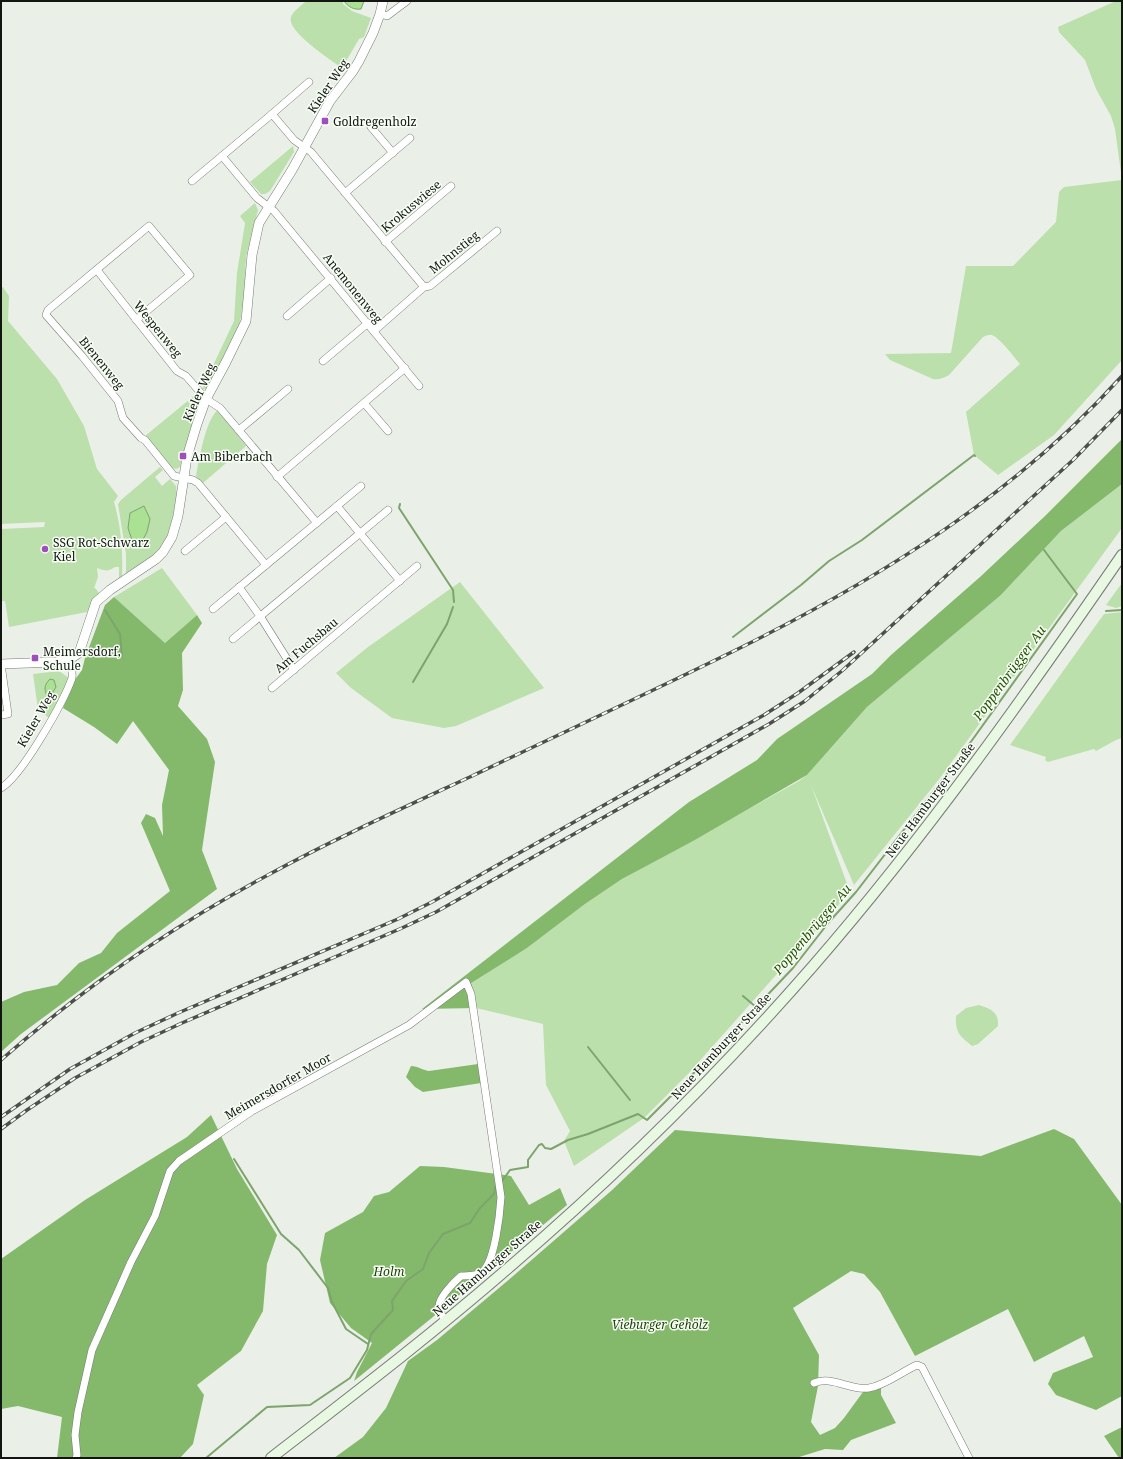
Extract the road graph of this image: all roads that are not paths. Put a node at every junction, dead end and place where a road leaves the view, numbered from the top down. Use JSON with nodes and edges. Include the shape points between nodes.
{"nodes":[{"id":1,"x":383,"y":1,"type":"edge"},
{"id":2,"x":407,"y":1,"type":"edge"},
{"id":3,"x":380,"y":14,"type":"junction"},
{"id":4,"x":309,"y":82,"type":"dead end"},
{"id":5,"x":272,"y":114,"type":"junction"},
{"id":6,"x":371,"y":127,"type":"dead end"},
{"id":7,"x":410,"y":138,"type":"dead end"},
{"id":8,"x":304,"y":147,"type":"junction"},
{"id":9,"x":394,"y":153,"type":"junction"},
{"id":10,"x":222,"y":156,"type":"junction"},
{"id":11,"x":192,"y":181,"type":"dead end"},
{"id":12,"x":451,"y":186,"type":"dead end"},
{"id":13,"x":345,"y":193,"type":"junction"},
{"id":14,"x":268,"y":206,"type":"junction"},
{"id":15,"x":497,"y":231,"type":"dead end"},
{"id":16,"x":385,"y":242,"type":"junction"},
{"id":17,"x":97,"y":270,"type":"junction"},
{"id":18,"x":331,"y":278,"type":"junction"},
{"id":19,"x":424,"y":287,"type":"junction"},
{"id":20,"x":287,"y":316,"type":"dead end"},
{"id":21,"x":136,"y":320,"type":"junction"},
{"id":22,"x":368,"y":324,"type":"junction"},
{"id":23,"x":374,"y":331,"type":"junction"},
{"id":24,"x":323,"y":361,"type":"dead end"},
{"id":25,"x":405,"y":368,"type":"junction"},
{"id":26,"x":419,"y":386,"type":"dead end"},
{"id":27,"x":288,"y":389,"type":"dead end"},
{"id":28,"x":206,"y":399,"type":"junction"},
{"id":29,"x":364,"y":403,"type":"junction"},
{"id":30,"x":239,"y":430,"type":"junction"},
{"id":31,"x":388,"y":432,"type":"dead end"},
{"id":32,"x":277,"y":477,"type":"junction"},
{"id":33,"x":184,"y":478,"type":"junction"},
{"id":34,"x":361,"y":486,"type":"dead end"},
{"id":35,"x":337,"y":506,"type":"junction"},
{"id":36,"x":388,"y":510,"type":"dead end"},
{"id":37,"x":226,"y":517,"type":"junction"},
{"id":38,"x":317,"y":523,"type":"junction"},
{"id":39,"x":360,"y":533,"type":"junction"},
{"id":40,"x":185,"y":551,"type":"dead end"},
{"id":41,"x":1122,"y":555,"type":"edge"},
{"id":42,"x":266,"y":565,"type":"junction"},
{"id":43,"x":417,"y":566,"type":"dead end"},
{"id":44,"x":400,"y":581,"type":"junction"},
{"id":45,"x":239,"y":587,"type":"junction"},
{"id":46,"x":213,"y":609,"type":"dead end"},
{"id":47,"x":260,"y":616,"type":"junction"},
{"id":48,"x":233,"y":639,"type":"dead end"},
{"id":49,"x":70,"y":660,"type":"junction"},
{"id":50,"x":1,"y":664,"type":"edge"},
{"id":51,"x":294,"y":670,"type":"junction"},
{"id":52,"x":272,"y":688,"type":"dead end"},
{"id":53,"x":4,"y":715,"type":"edge"},
{"id":54,"x":1,"y":788,"type":"edge"},
{"id":55,"x":446,"y":1321,"type":"junction"},
{"id":56,"x":814,"y":1383,"type":"dead end"},
{"id":57,"x":76,"y":1458,"type":"edge"},
{"id":58,"x":271,"y":1458,"type":"edge"},
{"id":59,"x":969,"y":1458,"type":"edge"}],
"edges":[{"from":1,"to":3,"type":"street","name":"Kieler Weg"},
{"from":2,"to":3,"type":"street","via":[[387,16]]},
{"from":3,"to":8,"type":"street","name":"Kieler Weg","via":[[365,50],[330,101]]},
{"from":4,"to":5,"type":"street"},
{"from":5,"to":8,"type":"street","via":[[294,140]]},
{"from":5,"to":10,"type":"street"},
{"from":6,"to":9,"type":"street"},
{"from":7,"to":9,"type":"street"},
{"from":8,"to":13,"type":"street"},
{"from":8,"to":14,"type":"street","name":"Kieler Weg"},
{"from":9,"to":13,"type":"street"},
{"from":10,"to":11,"type":"street"},
{"from":10,"to":14,"type":"street","name":"Anemonenweg","via":[[257,198]]},
{"from":12,"to":16,"type":"street","name":"Krokuswiese"},
{"from":13,"to":16,"type":"street"},
{"from":14,"to":18,"type":"street","name":"Anemonenweg"},
{"from":14,"to":28,"type":"street","name":"Kieler Weg","via":[[259,223],[252,255],[246,321]]},
{"from":15,"to":19,"type":"street","name":"Mohnstieg","via":[[430,286]]},
{"from":16,"to":19,"type":"street"},
{"from":17,"to":21,"type":"street","name":"Wespenweg"},
{"from":17,"to":21,"type":"street","via":[[149,226],[190,275]]},
{"from":17,"to":33,"type":"street","name":"Bienenweg","via":[[48,310],[46,315],[118,401],[123,418],[174,476]]},
{"from":18,"to":20,"type":"street"},
{"from":18,"to":22,"type":"street","name":"Anemonenweg"},
{"from":19,"to":23,"type":"street","name":"Mohnstieg"},
{"from":21,"to":28,"type":"street","name":"Wespenweg","via":[[178,371],[186,376]]},
{"from":22,"to":23,"type":"street","name":"Anemonenweg"},
{"from":22,"to":24,"type":"street"},
{"from":23,"to":25,"type":"street","name":"Anemonenweg"},
{"from":25,"to":26,"type":"street","name":"Anemonenweg"},
{"from":25,"to":29,"type":"street"},
{"from":27,"to":30,"type":"street"},
{"from":28,"to":30,"type":"street","via":[[220,408]]},
{"from":28,"to":33,"type":"street","name":"Kieler Weg","via":[[187,457]]},
{"from":29,"to":31,"type":"street"},
{"from":29,"to":32,"type":"street"},
{"from":30,"to":32,"type":"street"},
{"from":32,"to":38,"type":"street"},
{"from":33,"to":37,"type":"street","name":"Bienenweg","via":[[198,483]]},
{"from":33,"to":49,"type":"street","name":"Kieler Weg","via":[[178,516],[172,537],[163,552],[96,602],[79,653]]},
{"from":34,"to":35,"type":"street"},
{"from":35,"to":38,"type":"street"},
{"from":35,"to":39,"type":"street"},
{"from":36,"to":39,"type":"street"},
{"from":37,"to":40,"type":"street"},
{"from":37,"to":42,"type":"street","name":"Bienenweg"},
{"from":38,"to":42,"type":"street"},
{"from":39,"to":44,"type":"street"},
{"from":39,"to":47,"type":"street"},
{"from":41,"to":55,"type":"main road","name":"Neue Hamburger Straße","via":[[937,813],[893,871],[813,966],[734,1052],[614,1172],[507,1270]]},
{"from":42,"to":45,"type":"street"},
{"from":43,"to":44,"type":"street","name":"Am Fuchsbau"},
{"from":44,"to":51,"type":"street","name":"Am Fuchsbau"},
{"from":45,"to":46,"type":"street"},
{"from":45,"to":47,"type":"street"},
{"from":47,"to":48,"type":"street"},
{"from":47,"to":51,"type":"street"},
{"from":49,"to":50,"type":"street"},
{"from":49,"to":54,"type":"street","name":"Kieler Weg","via":[[72,676],[60,706],[20,768]]},
{"from":50,"to":53,"type":"street"},
{"from":51,"to":52,"type":"street","name":"Am Fuchsbau"},
{"from":55,"to":57,"type":"street","name":"Meimersdorfer Moor","via":[[439,1306],[441,1299],[461,1276],[473,1276],[482,1271],[488,1263],[500,1217],[499,1182],[471,994],[466,982],[409,1025],[252,1111],[179,1161],[170,1172],[155,1216],[131,1262],[92,1350],[78,1412],[75,1434],[78,1455]]},
{"from":55,"to":58,"type":"main road","name":"Neue Hamburger Straße"},
{"from":56,"to":59,"type":"street","via":[[824,1380],[868,1388],[881,1385],[917,1365],[922,1368]]}]}
